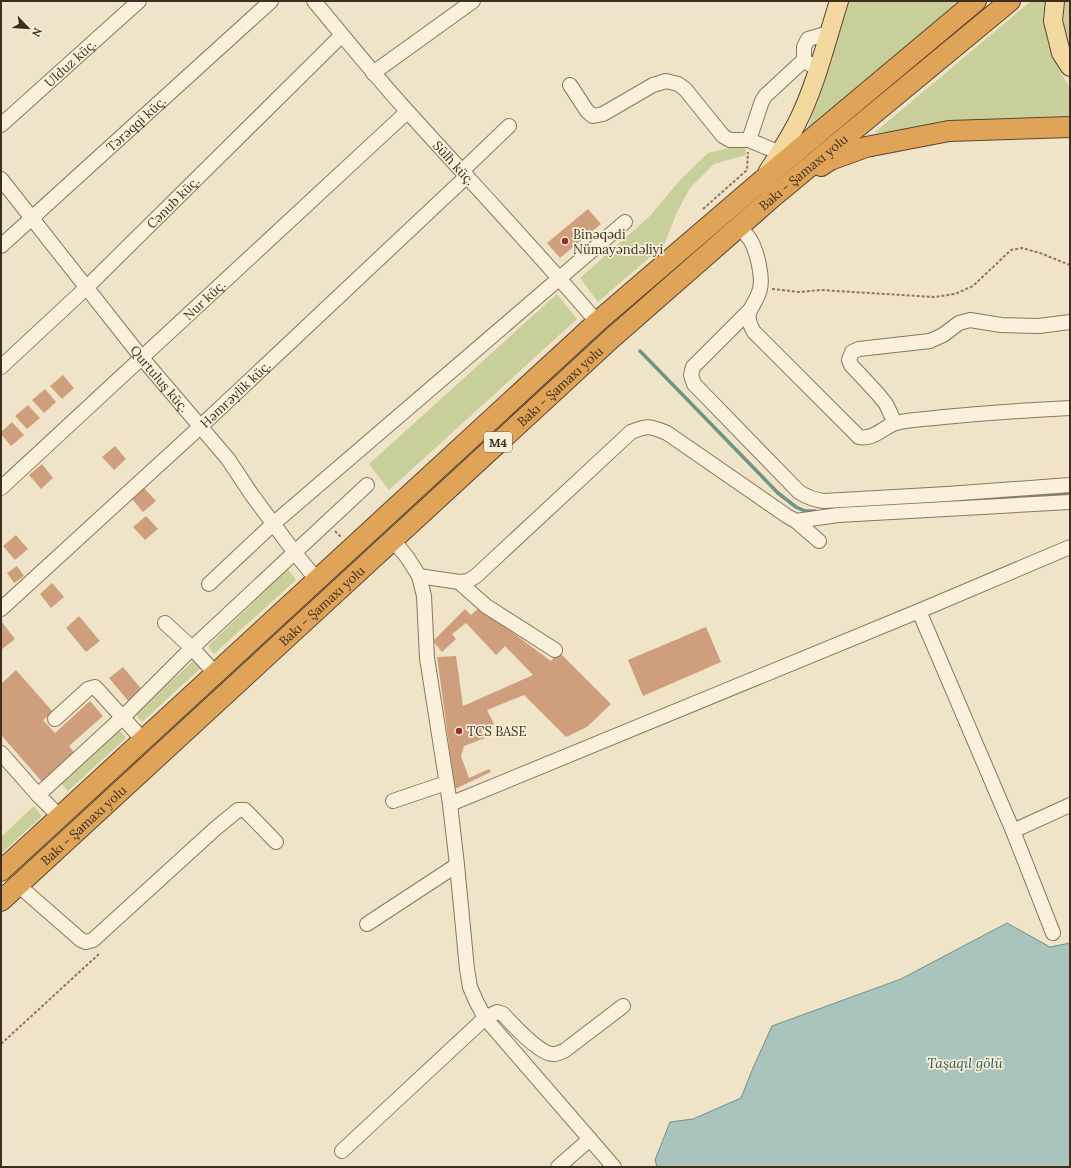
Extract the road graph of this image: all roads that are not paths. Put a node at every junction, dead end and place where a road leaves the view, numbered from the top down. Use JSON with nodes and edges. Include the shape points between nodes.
{"nodes":[{"id":1,"x":139,"y":1,"type":"edge"},
{"id":2,"x":271,"y":1,"type":"edge"},
{"id":3,"x":314,"y":1,"type":"edge"},
{"id":4,"x":473,"y":1,"type":"edge"},
{"id":5,"x":839,"y":1,"type":"edge"},
{"id":6,"x":976,"y":1,"type":"edge"},
{"id":7,"x":1010,"y":1,"type":"edge"},
{"id":8,"x":1055,"y":1,"type":"edge"},
{"id":9,"x":342,"y":35,"type":"junction"},
{"id":10,"x":811,"y":65,"type":"junction"},
{"id":11,"x":1070,"y":67,"type":"edge"},
{"id":12,"x":373,"y":74,"type":"junction"},
{"id":13,"x":570,"y":84,"type":"dead end"},
{"id":14,"x":407,"y":112,"type":"junction"},
{"id":15,"x":1,"y":125,"type":"edge"},
{"id":16,"x":509,"y":126,"type":"dead end"},
{"id":17,"x":1070,"y":127,"type":"edge"},
{"id":18,"x":749,"y":140,"type":"junction"},
{"id":19,"x":780,"y":153,"type":"junction"},
{"id":20,"x":465,"y":174,"type":"junction"},
{"id":21,"x":1,"y":179,"type":"edge"},
{"id":22,"x":760,"y":182,"type":"junction"},
{"id":23,"x":774,"y":196,"type":"junction"},
{"id":24,"x":32,"y":218,"type":"junction"},
{"id":25,"x":624,"y":222,"type":"dead end"},
{"id":26,"x":739,"y":227,"type":"junction"},
{"id":27,"x":1,"y":246,"type":"edge"},
{"id":28,"x":560,"y":279,"type":"junction"},
{"id":29,"x":86,"y":288,"type":"junction"},
{"id":30,"x":749,"y":311,"type":"junction"},
{"id":31,"x":597,"y":322,"type":"junction"},
{"id":32,"x":1070,"y":322,"type":"edge"},
{"id":33,"x":142,"y":358,"type":"junction"},
{"id":34,"x":1,"y":367,"type":"edge"},
{"id":35,"x":1070,"y":408,"type":"edge"},
{"id":36,"x":895,"y":423,"type":"junction"},
{"id":37,"x":200,"y":427,"type":"junction"},
{"id":38,"x":366,"y":485,"type":"dead end"},
{"id":39,"x":1070,"y":485,"type":"edge"},
{"id":40,"x":1,"y":488,"type":"edge"},
{"id":41,"x":824,"y":501,"type":"junction"},
{"id":42,"x":1070,"y":502,"type":"edge"},
{"id":43,"x":826,"y":516,"type":"junction"},
{"id":44,"x":796,"y":521,"type":"junction"},
{"id":45,"x":273,"y":524,"type":"junction"},
{"id":46,"x":392,"y":539,"type":"junction"},
{"id":47,"x":819,"y":541,"type":"dead end"},
{"id":48,"x":1070,"y":547,"type":"edge"},
{"id":49,"x":295,"y":553,"type":"junction"},
{"id":50,"x":419,"y":576,"type":"junction"},
{"id":51,"x":316,"y":579,"type":"junction"},
{"id":52,"x":459,"y":582,"type":"junction"},
{"id":53,"x":209,"y":584,"type":"dead end"},
{"id":54,"x":1,"y":609,"type":"edge"},
{"id":55,"x":919,"y":611,"type":"junction"},
{"id":56,"x":165,"y":623,"type":"dead end"},
{"id":57,"x":192,"y":648,"type":"junction"},
{"id":58,"x":555,"y":650,"type":"dead end"},
{"id":59,"x":215,"y":673,"type":"junction"},
{"id":60,"x":123,"y":717,"type":"junction"},
{"id":61,"x":55,"y":719,"type":"dead end"},
{"id":62,"x":144,"y":741,"type":"junction"},
{"id":63,"x":4,"y":762,"type":"edge"},
{"id":64,"x":446,"y":783,"type":"junction"},
{"id":65,"x":38,"y":795,"type":"junction"},
{"id":66,"x":393,"y":801,"type":"dead end"},
{"id":67,"x":450,"y":804,"type":"junction"},
{"id":68,"x":1070,"y":805,"type":"edge"},
{"id":69,"x":60,"y":817,"type":"junction"},
{"id":70,"x":1013,"y":831,"type":"junction"},
{"id":71,"x":276,"y":842,"type":"dead end"},
{"id":72,"x":457,"y":865,"type":"junction"},
{"id":73,"x":1,"y":872,"type":"edge"},
{"id":74,"x":18,"y":885,"type":"junction"},
{"id":75,"x":1,"y":901,"type":"edge"},
{"id":76,"x":367,"y":924,"type":"dead end"},
{"id":77,"x":1052,"y":933,"type":"dead end"},
{"id":78,"x":623,"y":1006,"type":"dead end"},
{"id":79,"x":485,"y":1018,"type":"junction"},
{"id":80,"x":590,"y":1139,"type":"junction"},
{"id":81,"x":342,"y":1151,"type":"dead end"},
{"id":82,"x":558,"y":1167,"type":"edge"},
{"id":83,"x":614,"y":1167,"type":"edge"}],
"edges":[{"from":1,"to":15,"type":"street","name":"Ulduz küç."},
{"from":2,"to":24,"type":"street","name":"Tərəqqi küç."},
{"from":3,"to":9,"type":"street","name":"Sülh küç."},
{"from":4,"to":12,"type":"street"},
{"from":5,"to":10,"type":"main road","via":[[829,33]]},
{"from":6,"to":22,"type":"highway","name":"Bakı - Şamaxı yolu","number":"M4"},
{"from":7,"to":23,"type":"highway","name":"Bakı - Şamaxı yolu","number":"M4"},
{"from":8,"to":11,"type":"main road","via":[[1053,21],[1061,53]]},
{"from":9,"to":12,"type":"street","name":"Sülh küç."},
{"from":9,"to":29,"type":"street","name":"Cənub küç."},
{"from":10,"to":18,"type":"street","via":[[766,95]]},
{"from":10,"to":19,"type":"main road","via":[[812,88],[797,123]]},
{"from":12,"to":14,"type":"street","name":"Sülh küç."},
{"from":13,"to":18,"type":"street","via":[[593,116],[603,114],[666,81],[678,84],[685,89],[723,136],[730,140]]},
{"from":14,"to":20,"type":"street","name":"Sülh küç."},
{"from":14,"to":33,"type":"street","name":"Nur küç."},
{"from":16,"to":20,"type":"street","name":"Həmrəylik küç."},
{"from":17,"to":23,"type":"highway","via":[[949,131],[866,147],[830,160]]},
{"from":18,"to":19,"type":"street"},
{"from":19,"to":22,"type":"main road"},
{"from":20,"to":28,"type":"street","name":"Sülh küç."},
{"from":20,"to":37,"type":"street","name":"Həmrəylik küç."},
{"from":21,"to":24,"type":"street","name":"Qurtuluş küç."},
{"from":22,"to":31,"type":"highway","name":"Bakı - Şamaxı yolu","number":"M4"},
{"from":23,"to":26,"type":"highway","name":"Bakı - Şamaxı yolu","number":"M4"},
{"from":24,"to":27,"type":"street","name":"Tərəqqi küç."},
{"from":24,"to":29,"type":"street","name":"Qurtuluş küç."},
{"from":25,"to":28,"type":"street"},
{"from":26,"to":30,"type":"street","via":[[751,241],[761,275],[758,298]]},
{"from":26,"to":46,"type":"highway","name":"Bakı - Şamaxı yolu","number":"M4","via":[[612,338]]},
{"from":28,"to":31,"type":"street","name":"Sülh küç."},
{"from":28,"to":45,"type":"street"},
{"from":29,"to":33,"type":"street","name":"Qurtuluş küç."},
{"from":29,"to":34,"type":"street","name":"Cənub küç."},
{"from":30,"to":36,"type":"street","via":[[750,325],[754,332],[859,437],[873,436]]},
{"from":30,"to":41,"type":"street","via":[[692,367],[694,384],[799,492],[815,500]]},
{"from":31,"to":51,"type":"highway","name":"Bakı - Şamaxı yolu","number":"M4"},
{"from":32,"to":36,"type":"street","via":[[1039,326],[1001,325],[970,320],[959,323],[930,341],[852,352],[849,360],[852,365],[886,404]]},
{"from":33,"to":37,"type":"street","name":"Qurtuluş küç."},
{"from":33,"to":40,"type":"street","name":"Nur küç."},
{"from":35,"to":36,"type":"street","via":[[982,413]]},
{"from":37,"to":45,"type":"street","name":"Qurtuluş küç.","via":[[228,459]]},
{"from":37,"to":54,"type":"street","name":"Həmrəylik küç."},
{"from":38,"to":49,"type":"street"},
{"from":39,"to":41,"type":"street"},
{"from":41,"to":43,"type":"street"},
{"from":42,"to":43,"type":"street"},
{"from":43,"to":44,"type":"street"},
{"from":44,"to":47,"type":"street"},
{"from":44,"to":52,"type":"street","via":[[667,433],[645,426],[631,432],[476,576],[468,581]]},
{"from":45,"to":49,"type":"street","name":"Qurtuluş küç."},
{"from":45,"to":53,"type":"street"},
{"from":46,"to":50,"type":"street"},
{"from":46,"to":74,"type":"highway","name":"Bakı - Şamaxı yolu","number":"M4"},
{"from":48,"to":55,"type":"street"},
{"from":49,"to":51,"type":"street","name":"Qurtuluş küç."},
{"from":49,"to":57,"type":"street"},
{"from":50,"to":52,"type":"street"},
{"from":50,"to":64,"type":"street","via":[[424,596],[427,658]]},
{"from":51,"to":59,"type":"highway","name":"Bakı - Şamaxı yolu","number":"M4"},
{"from":52,"to":58,"type":"street","via":[[486,606]]},
{"from":55,"to":67,"type":"street"},
{"from":55,"to":70,"type":"street"},
{"from":56,"to":57,"type":"street"},
{"from":57,"to":59,"type":"street"},
{"from":57,"to":60,"type":"street"},
{"from":59,"to":62,"type":"highway","name":"Bakı - Şamaxı yolu","number":"M4"},
{"from":60,"to":61,"type":"street","via":[[95,687],[88,689]]},
{"from":60,"to":62,"type":"street"},
{"from":60,"to":65,"type":"street"},
{"from":62,"to":69,"type":"highway","name":"Bakı - Şamaxı yolu","number":"M4"},
{"from":63,"to":65,"type":"street"},
{"from":64,"to":66,"type":"street"},
{"from":64,"to":67,"type":"street"},
{"from":65,"to":69,"type":"street"},
{"from":67,"to":72,"type":"street"},
{"from":68,"to":70,"type":"street"},
{"from":69,"to":73,"type":"highway","name":"Bakı - Şamaxı yolu","number":"M4"},
{"from":70,"to":77,"type":"street"},
{"from":71,"to":74,"type":"street","via":[[245,810],[238,810],[93,940],[86,942]]},
{"from":72,"to":76,"type":"street"},
{"from":72,"to":79,"type":"street","via":[[470,987]]},
{"from":74,"to":75,"type":"highway","name":"Bakı - Şamaxı yolu","number":"M4"},
{"from":78,"to":79,"type":"street","via":[[564,1051],[554,1055],[540,1049],[503,1014],[497,1012]]},
{"from":79,"to":80,"type":"street"},
{"from":79,"to":81,"type":"street"},
{"from":80,"to":82,"type":"street"},
{"from":80,"to":83,"type":"street"}]}
